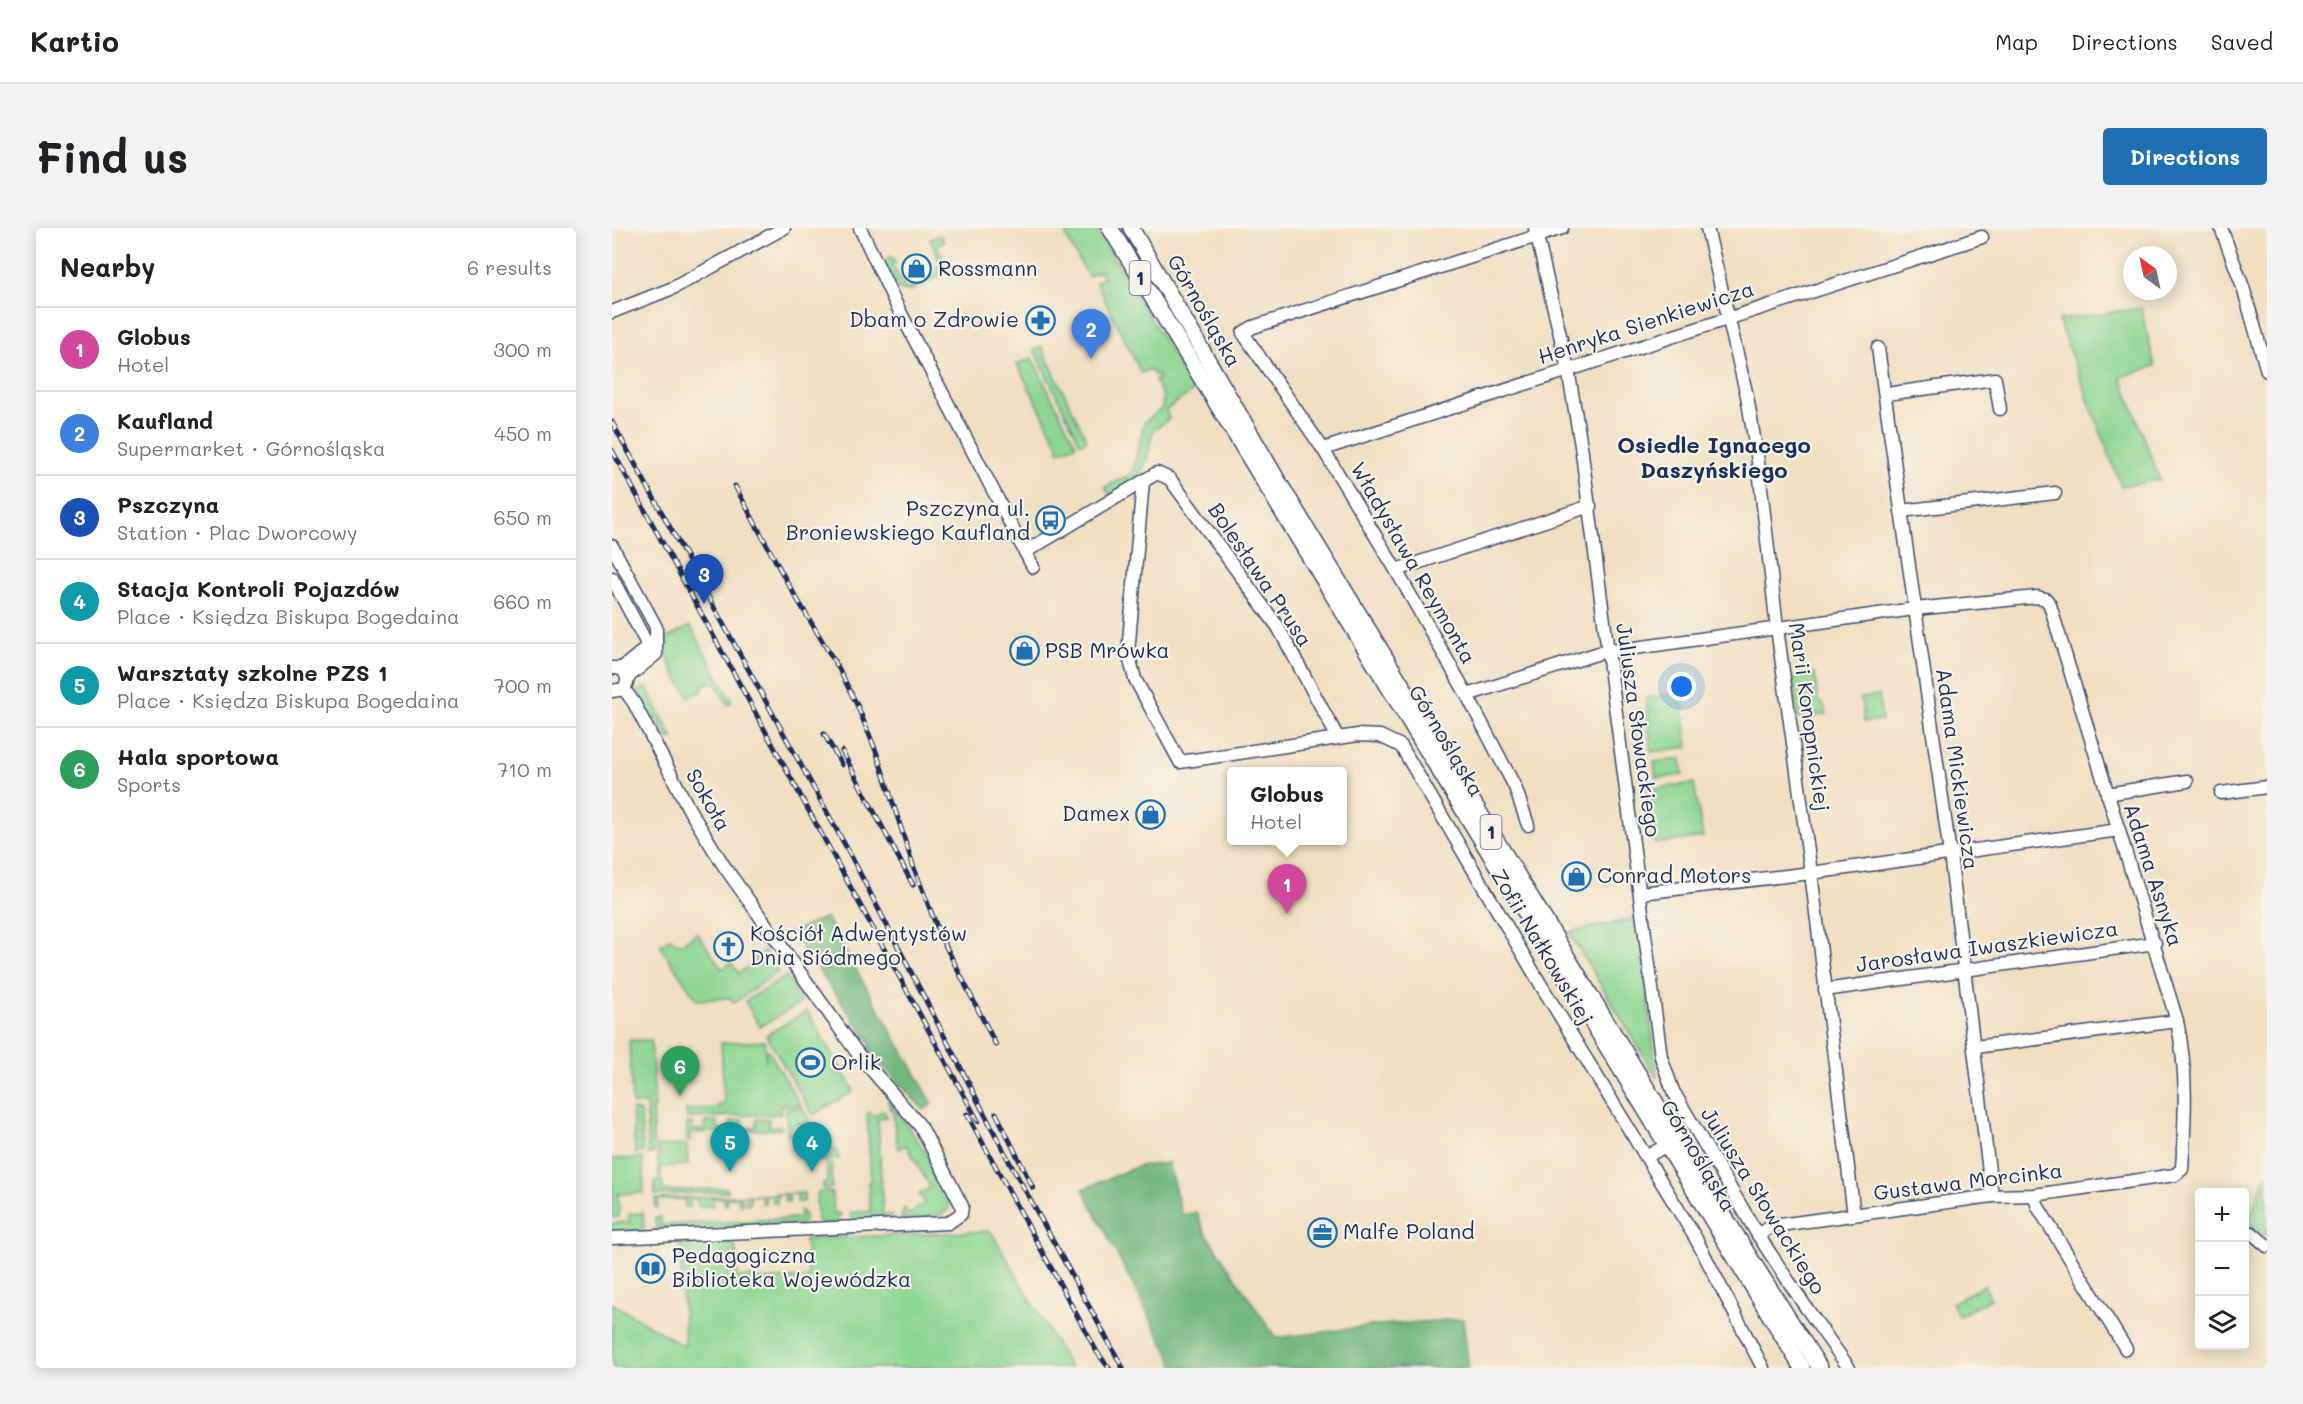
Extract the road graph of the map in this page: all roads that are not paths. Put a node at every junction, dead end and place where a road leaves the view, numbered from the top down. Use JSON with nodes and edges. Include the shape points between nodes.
{"nodes":[{"id":1,"x":784,"y":228,"type":"edge"},
{"id":2,"x":860,"y":228,"type":"edge"},
{"id":3,"x":1110,"y":228,"type":"edge"},
{"id":4,"x":1131,"y":228,"type":"edge"},
{"id":5,"x":1562,"y":228,"type":"edge"},
{"id":6,"x":1707,"y":228,"type":"edge"},
{"id":7,"x":2221,"y":228,"type":"edge"},
{"id":8,"x":1536,"y":232,"type":"edge"},
{"id":9,"x":1982,"y":237,"type":"dead end"},
{"id":10,"x":612,"y":312,"type":"edge"},
{"id":11,"x":1728,"y":317,"type":"junction"},
{"id":12,"x":1878,"y":348,"type":"dead end"},
{"id":13,"x":1568,"y":369,"type":"junction"},
{"id":14,"x":2267,"y":371,"type":"edge"},
{"id":15,"x":1886,"y":394,"type":"junction"},
{"id":16,"x":2000,"y":409,"type":"dead end"},
{"id":17,"x":1323,"y":449,"type":"junction"},
{"id":18,"x":1143,"y":481,"type":"junction"},
{"id":19,"x":2055,"y":493,"type":"dead end"},
{"id":20,"x":1590,"y":506,"type":"junction"},
{"id":21,"x":1901,"y":511,"type":"junction"},
{"id":22,"x":612,"y":546,"type":"edge"},
{"id":23,"x":1025,"y":552,"type":"junction"},
{"id":24,"x":1033,"y":567,"type":"dead end"},
{"id":25,"x":1396,"y":570,"type":"junction"},
{"id":26,"x":612,"y":578,"type":"edge"},
{"id":27,"x":1914,"y":609,"type":"junction"},
{"id":28,"x":1777,"y":628,"type":"junction"},
{"id":29,"x":1608,"y":652,"type":"junction"},
{"id":30,"x":616,"y":679,"type":"edge"},
{"id":31,"x":1467,"y":695,"type":"junction"},
{"id":32,"x":1338,"y":738,"type":"junction"},
{"id":33,"x":2187,"y":782,"type":"dead end"},
{"id":34,"x":2267,"y":787,"type":"edge"},
{"id":35,"x":2221,"y":793,"type":"dead end"},
{"id":36,"x":2107,"y":794,"type":"junction"},
{"id":37,"x":1528,"y":825,"type":"dead end"},
{"id":38,"x":2119,"y":830,"type":"junction"},
{"id":39,"x":1950,"y":854,"type":"junction"},
{"id":40,"x":1811,"y":873,"type":"junction"},
{"id":41,"x":1641,"y":893,"type":"junction"},
{"id":42,"x":2155,"y":943,"type":"junction"},
{"id":43,"x":1964,"y":970,"type":"junction"},
{"id":44,"x":1825,"y":990,"type":"junction"},
{"id":45,"x":2177,"y":1021,"type":"junction"},
{"id":46,"x":1975,"y":1047,"type":"junction"},
{"id":47,"x":1667,"y":1145,"type":"junction"},
{"id":48,"x":1646,"y":1157,"type":"junction"},
{"id":49,"x":2182,"y":1169,"type":"joint"},
{"id":50,"x":2034,"y":1195,"type":"junction"},
{"id":51,"x":1992,"y":1196,"type":"junction"},
{"id":52,"x":1854,"y":1215,"type":"junction"},
{"id":53,"x":2249,"y":1232,"type":"edge"},
{"id":54,"x":1758,"y":1234,"type":"junction"},
{"id":55,"x":612,"y":1238,"type":"edge"},
{"id":56,"x":2267,"y":1246,"type":"edge"},
{"id":57,"x":2127,"y":1349,"type":"dead end"},
{"id":58,"x":1763,"y":1368,"type":"edge"},
{"id":59,"x":1802,"y":1368,"type":"edge"},
{"id":60,"x":1821,"y":1368,"type":"edge"},
{"id":61,"x":1849,"y":1368,"type":"edge"}],
"edges":[{"from":1,"to":10,"type":"street","via":[[672,288]]},
{"from":2,"to":23,"type":"street"},
{"from":3,"to":47,"type":"main road","name":"Górnośląska","number":"1"},
{"from":4,"to":60,"type":"main road","name":"Górnośląska","number":"1","via":[[1284,491]]},
{"from":5,"to":8,"type":"street"},
{"from":6,"to":11,"type":"street","name":"Marii Konopnickiej"},
{"from":7,"to":14,"type":"street"},
{"from":8,"to":13,"type":"street","name":"Juliusza Słowackiego"},
{"from":8,"to":17,"type":"street","name":"Władysława Reymonta","via":[[1243,333]]},
{"from":9,"to":11,"type":"street","name":"Henryka Sienkiewicza"},
{"from":11,"to":13,"type":"street","name":"Henryka Sienkiewicza"},
{"from":11,"to":28,"type":"street","name":"Marii Konopnickiej","via":[[1748,396]]},
{"from":12,"to":15,"type":"street","name":"Adama Mickiewicza"},
{"from":13,"to":17,"type":"street","name":"Henryka Sienkiewicza"},
{"from":13,"to":20,"type":"street","name":"Juliusza Słowackiego"},
{"from":15,"to":16,"type":"street","via":[[1995,379]]},
{"from":15,"to":21,"type":"street","name":"Adama Mickiewicza"},
{"from":17,"to":25,"type":"street","name":"Władysława Reymonta"},
{"from":18,"to":23,"type":"street"},
{"from":18,"to":32,"type":"street","name":"Bolesława Prusa","via":[[1157,473],[1170,479],[1278,627]]},
{"from":18,"to":32,"type":"street","name":"Zofii Nałkowskiej","via":[[1128,653],[1135,679],[1180,762]]},
{"from":19,"to":21,"type":"street"},
{"from":20,"to":25,"type":"street"},
{"from":20,"to":29,"type":"street","name":"Juliusza Słowackiego"},
{"from":21,"to":27,"type":"street","name":"Adama Mickiewicza"},
{"from":22,"to":30,"type":"street","via":[[656,627],[656,654]]},
{"from":23,"to":24,"type":"street"},
{"from":25,"to":31,"type":"street","name":"Władysława Reymonta"},
{"from":26,"to":30,"type":"street","via":[[646,642],[645,649]]},
{"from":27,"to":28,"type":"street"},
{"from":27,"to":36,"type":"street","name":"Adama Asnyka","via":[[2046,599]]},
{"from":27,"to":39,"type":"street","name":"Adama Mickiewicza"},
{"from":28,"to":29,"type":"street"},
{"from":28,"to":40,"type":"street","name":"Marii Konopnickiej"},
{"from":29,"to":31,"type":"street"},
{"from":29,"to":41,"type":"street","name":"Juliusza Słowackiego"},
{"from":30,"to":55,"type":"street","name":"Sokoła","via":[[634,703],[718,857],[858,1054],[921,1127],[962,1206],[961,1214],[948,1223]]},
{"from":31,"to":37,"type":"street","name":"Władysława Reymonta","via":[[1515,787]]},
{"from":32,"to":48,"type":"street","name":"Zofii Nałkowskiej","via":[[1380,736],[1401,746]]},
{"from":33,"to":36,"type":"street"},
{"from":34,"to":35,"type":"street"},
{"from":36,"to":38,"type":"street","name":"Adama Asnyka"},
{"from":38,"to":39,"type":"street"},
{"from":38,"to":42,"type":"street","name":"Adama Asnyka"},
{"from":39,"to":40,"type":"street"},
{"from":39,"to":43,"type":"street","name":"Adama Mickiewicza"},
{"from":40,"to":41,"type":"street"},
{"from":40,"to":44,"type":"street","name":"Marii Konopnickiej"},
{"from":41,"to":54,"type":"street","name":"Juliusza Słowackiego","via":[[1661,1057],[1671,1085]]},
{"from":42,"to":43,"type":"street","name":"Jarosława Iwaszkiewicza"},
{"from":42,"to":45,"type":"street","name":"Adama Asnyka"},
{"from":43,"to":44,"type":"street","name":"Jarosława Iwaszkiewicza"},
{"from":43,"to":46,"type":"street","name":"Adama Mickiewicza"},
{"from":44,"to":52,"type":"street","name":"Marii Konopnickiej"},
{"from":45,"to":46,"type":"street"},
{"from":45,"to":49,"type":"street","name":"Adama Asnyka","via":[[2186,1080]]},
{"from":46,"to":51,"type":"street","name":"Adama Mickiewicza"},
{"from":47,"to":48,"type":"street"},
{"from":47,"to":59,"type":"main road","name":"Górnośląska","number":"1"},
{"from":48,"to":58,"type":"street","name":"Zofii Nałkowskiej","via":[[1695,1237]]},
{"from":49,"to":50,"type":"street","name":"Gustawa Morcinka","via":[[2175,1175]]},
{"from":50,"to":51,"type":"street","name":"Gustawa Morcinka"},
{"from":50,"to":57,"type":"street"},
{"from":51,"to":52,"type":"street","name":"Gustawa Morcinka"},
{"from":52,"to":54,"type":"street","name":"Gustawa Morcinka","via":[[1772,1226]]},
{"from":53,"to":56,"type":"street"},
{"from":54,"to":61,"type":"street","name":"Juliusza Słowackiego"}]}
